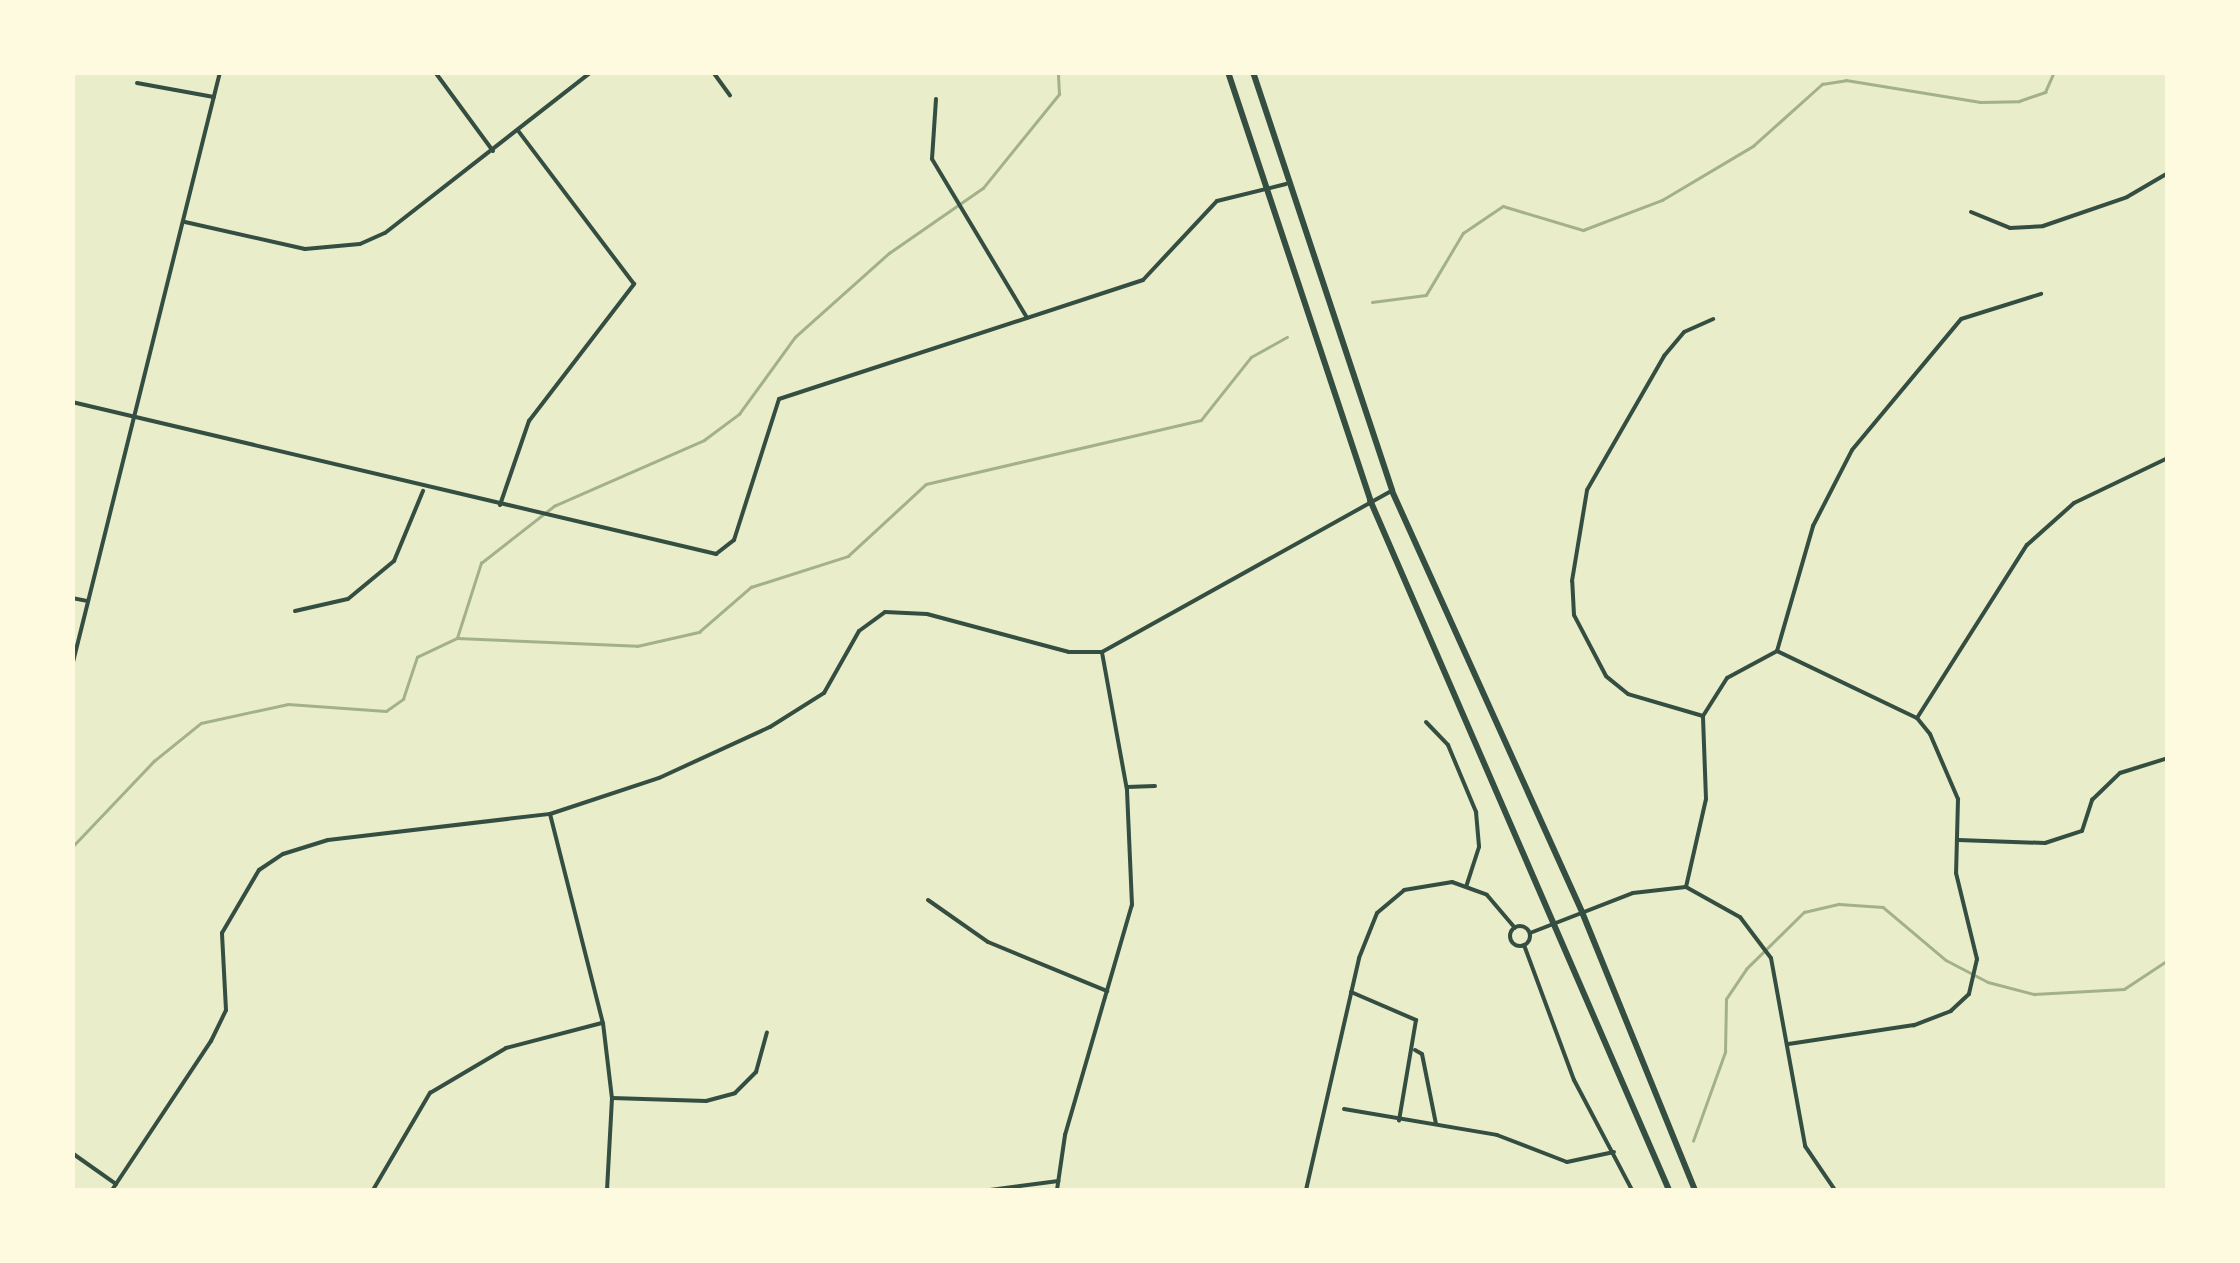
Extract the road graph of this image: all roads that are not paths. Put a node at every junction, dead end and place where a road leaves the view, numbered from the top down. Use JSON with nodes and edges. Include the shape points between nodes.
{"nodes":[{"id":1,"x":220,"y":72,"type":"edge"},
{"id":2,"x":435,"y":72,"type":"edge"},
{"id":3,"x":591,"y":72,"type":"edge"},
{"id":4,"x":713,"y":72,"type":"edge"},
{"id":5,"x":1228,"y":72,"type":"edge"},
{"id":6,"x":1253,"y":72,"type":"edge"},
{"id":7,"x":137,"y":84,"type":"dead end"},
{"id":8,"x":730,"y":95,"type":"dead end"},
{"id":9,"x":214,"y":97,"type":"junction"},
{"id":10,"x":936,"y":100,"type":"dead end"},
{"id":11,"x":519,"y":132,"type":"junction"},
{"id":12,"x":493,"y":151,"type":"junction"},
{"id":13,"x":2168,"y":174,"type":"edge"},
{"id":14,"x":1286,"y":184,"type":"junction"},
{"id":15,"x":1262,"y":186,"type":"junction"},
{"id":16,"x":1971,"y":212,"type":"dead end"},
{"id":17,"x":185,"y":222,"type":"junction"},
{"id":18,"x":2040,"y":294,"type":"dead end"},
{"id":19,"x":1026,"y":318,"type":"junction"},
{"id":20,"x":1713,"y":319,"type":"dead end"},
{"id":21,"x":72,"y":402,"type":"edge"},
{"id":22,"x":137,"y":417,"type":"junction"},
{"id":23,"x":2168,"y":458,"type":"edge"},
{"id":24,"x":424,"y":489,"type":"junction"},
{"id":25,"x":1392,"y":492,"type":"junction"},
{"id":26,"x":1370,"y":500,"type":"junction"},
{"id":27,"x":500,"y":504,"type":"junction"},
{"id":28,"x":72,"y":598,"type":"edge"},
{"id":29,"x":88,"y":601,"type":"junction"},
{"id":30,"x":294,"y":611,"type":"dead end"},
{"id":31,"x":1776,"y":651,"type":"junction"},
{"id":32,"x":1102,"y":652,"type":"junction"},
{"id":33,"x":72,"y":666,"type":"edge"},
{"id":34,"x":1703,"y":716,"type":"junction"},
{"id":35,"x":1916,"y":718,"type":"junction"},
{"id":36,"x":1426,"y":722,"type":"dead end"},
{"id":37,"x":2168,"y":758,"type":"edge"},
{"id":38,"x":1155,"y":786,"type":"dead end"},
{"id":39,"x":1126,"y":787,"type":"junction"},
{"id":40,"x":550,"y":814,"type":"junction"},
{"id":41,"x":1958,"y":840,"type":"junction"},
{"id":42,"x":1467,"y":886,"type":"junction"},
{"id":43,"x":1686,"y":887,"type":"junction"},
{"id":44,"x":928,"y":900,"type":"dead end"},
{"id":45,"x":1582,"y":912,"type":"junction"},
{"id":46,"x":1552,"y":924,"type":"junction"},
{"id":47,"x":1515,"y":928,"type":"junction"},
{"id":48,"x":1530,"y":933,"type":"junction"},
{"id":49,"x":1524,"y":945,"type":"junction"},
{"id":50,"x":1107,"y":991,"type":"junction"},
{"id":51,"x":1352,"y":992,"type":"junction"},
{"id":52,"x":602,"y":1023,"type":"junction"},
{"id":53,"x":767,"y":1032,"type":"dead end"},
{"id":54,"x":1788,"y":1044,"type":"junction"},
{"id":55,"x":1415,"y":1050,"type":"junction"},
{"id":56,"x":612,"y":1098,"type":"junction"},
{"id":57,"x":1344,"y":1109,"type":"dead end"},
{"id":58,"x":1400,"y":1121,"type":"junction"},
{"id":59,"x":1436,"y":1126,"type":"junction"},
{"id":60,"x":1614,"y":1152,"type":"junction"},
{"id":61,"x":72,"y":1153,"type":"edge"},
{"id":62,"x":1058,"y":1181,"type":"junction"},
{"id":63,"x":116,"y":1184,"type":"junction"},
{"id":64,"x":112,"y":1190,"type":"edge"},
{"id":65,"x":373,"y":1190,"type":"edge"},
{"id":66,"x":606,"y":1190,"type":"edge"},
{"id":67,"x":990,"y":1190,"type":"edge"},
{"id":68,"x":1057,"y":1190,"type":"edge"},
{"id":69,"x":1306,"y":1190,"type":"edge"},
{"id":70,"x":1632,"y":1190,"type":"edge"},
{"id":71,"x":1669,"y":1190,"type":"edge"},
{"id":72,"x":1695,"y":1190,"type":"edge"},
{"id":73,"x":1835,"y":1190,"type":"edge"},
{"id":74,"x":2140,"y":1190,"type":"edge"},
{"id":75,"x":2151,"y":1190,"type":"edge"}],
"edges":[{"from":1,"to":9,"type":"street"},
{"from":2,"to":12,"type":"street"},
{"from":3,"to":11,"type":"street"},
{"from":4,"to":8,"type":"street"},
{"from":5,"to":15,"type":"main road"},
{"from":6,"to":14,"type":"main road"},
{"from":7,"to":9,"type":"street"},
{"from":9,"to":17,"type":"street"},
{"from":10,"to":19,"type":"street","via":[[932,159]]},
{"from":11,"to":12,"type":"street"},
{"from":11,"to":27,"type":"street","via":[[634,284],[529,421]]},
{"from":12,"to":17,"type":"street","via":[[385,233],[360,244],[304,249]]},
{"from":13,"to":16,"type":"street","via":[[2126,198],[2042,226],[2010,228]]},
{"from":14,"to":15,"type":"street"},
{"from":14,"to":25,"type":"main road"},
{"from":15,"to":19,"type":"street","via":[[1217,200],[1144,280]]},
{"from":15,"to":26,"type":"main road"},
{"from":17,"to":22,"type":"street"},
{"from":18,"to":31,"type":"street","via":[[1961,319],[1852,450],[1813,526]]},
{"from":19,"to":27,"type":"street","via":[[779,399],[734,540],[723,552],[693,552]]},
{"from":20,"to":34,"type":"street","via":[[1696,323],[1664,356],[1588,490],[1572,581],[1574,615],[1606,676],[1628,694]]},
{"from":21,"to":22,"type":"street"},
{"from":22,"to":24,"type":"street"},
{"from":22,"to":29,"type":"street"},
{"from":23,"to":35,"type":"street","via":[[2074,502],[2027,546],[1990,594]]},
{"from":24,"to":27,"type":"street"},
{"from":24,"to":30,"type":"street","via":[[394,561],[348,599]]},
{"from":25,"to":26,"type":"street"},
{"from":25,"to":45,"type":"main road"},
{"from":26,"to":32,"type":"street"},
{"from":26,"to":46,"type":"main road"},
{"from":28,"to":29,"type":"street"},
{"from":29,"to":33,"type":"street"},
{"from":31,"to":34,"type":"street","via":[[1727,678]]},
{"from":31,"to":35,"type":"street"},
{"from":32,"to":39,"type":"street"},
{"from":32,"to":40,"type":"street","via":[[1069,652],[927,614],[885,612],[859,631],[824,693],[770,727],[659,778]]},
{"from":34,"to":43,"type":"street","via":[[1706,799]]},
{"from":35,"to":41,"type":"street","via":[[1948,768],[1958,799]]},
{"from":36,"to":42,"type":"street","via":[[1448,745],[1476,812],[1479,848]]},
{"from":37,"to":41,"type":"street","via":[[2120,773],[2092,800],[2082,831],[2045,843]]},
{"from":38,"to":39,"type":"street"},
{"from":39,"to":50,"type":"street","via":[[1132,906]]},
{"from":40,"to":52,"type":"street"},
{"from":40,"to":63,"type":"street","via":[[328,840],[283,854],[260,870],[222,933],[226,1010]]},
{"from":41,"to":54,"type":"street","via":[[1956,874],[1976,948],[1969,994],[1951,1012],[1914,1024]]},
{"from":42,"to":47,"type":"street"},
{"from":42,"to":51,"type":"street","via":[[1432,882],[1387,901],[1368,930]]},
{"from":43,"to":45,"type":"street","via":[[1633,893]]},
{"from":43,"to":54,"type":"street","via":[[1722,903],[1760,941],[1771,958]]},
{"from":44,"to":50,"type":"street","via":[[988,942]]},
{"from":45,"to":46,"type":"street"},
{"from":45,"to":72,"type":"main road"},
{"from":46,"to":48,"type":"street"},
{"from":46,"to":71,"type":"main road"},
{"from":47,"to":48,"type":"street"},
{"from":47,"to":49,"type":"street","via":[[1511,939]]},
{"from":48,"to":49,"type":"street"},
{"from":49,"to":60,"type":"street","via":[[1574,1080]]},
{"from":50,"to":62,"type":"street"},
{"from":51,"to":55,"type":"street","via":[[1416,1020]]},
{"from":51,"to":69,"type":"street"},
{"from":52,"to":56,"type":"street"},
{"from":52,"to":65,"type":"street","via":[[506,1048],[430,1092]]},
{"from":53,"to":56,"type":"street","via":[[760,1066],[735,1092],[706,1101]]},
{"from":54,"to":73,"type":"street","via":[[1805,1146]]},
{"from":55,"to":58,"type":"street"},
{"from":55,"to":59,"type":"street","via":[[1426,1069]]},
{"from":56,"to":66,"type":"street"},
{"from":57,"to":58,"type":"street"},
{"from":58,"to":59,"type":"street"},
{"from":59,"to":60,"type":"street","via":[[1497,1135],[1567,1162]]},
{"from":60,"to":70,"type":"street"},
{"from":61,"to":63,"type":"street"},
{"from":62,"to":67,"type":"street"},
{"from":62,"to":68,"type":"street"},
{"from":63,"to":64,"type":"street"},
{"from":74,"to":75,"type":"street"}]}
